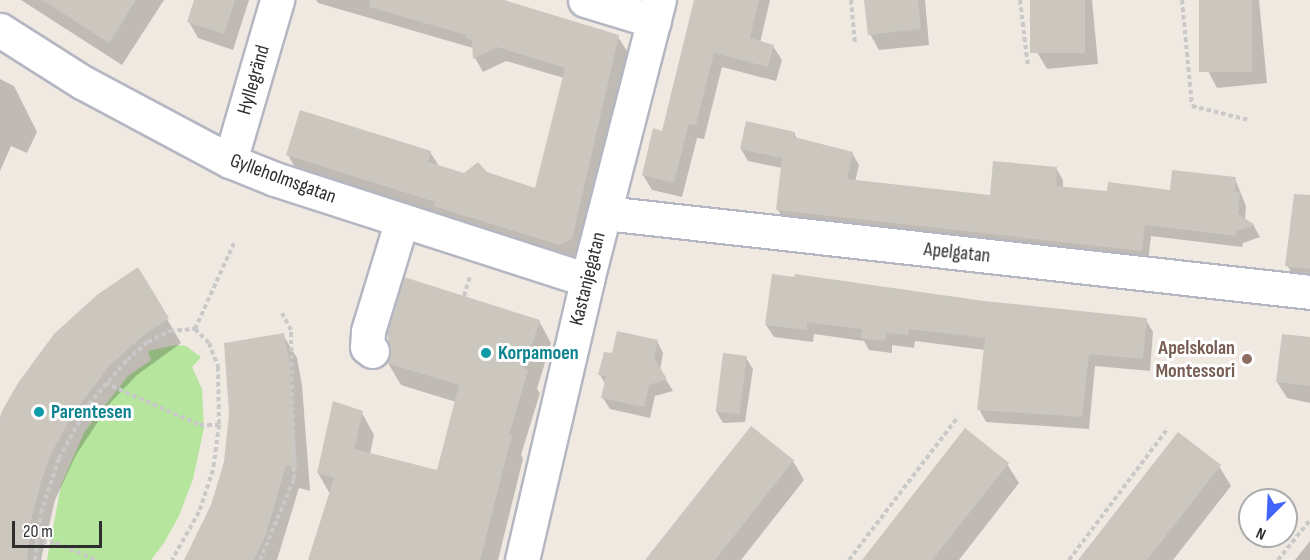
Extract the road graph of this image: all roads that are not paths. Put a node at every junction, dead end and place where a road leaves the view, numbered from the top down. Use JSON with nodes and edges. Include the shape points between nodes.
{"nodes":[{"id":1,"x":278,"y":0,"type":"edge"},
{"id":2,"x":585,"y":0,"type":"edge"},
{"id":3,"x":656,"y":11,"type":"edge"},
{"id":4,"x":0,"y":30,"type":"edge"},
{"id":5,"x":230,"y":161,"type":"junction"},
{"id":6,"x":605,"y":213,"type":"junction"},
{"id":7,"x":402,"y":220,"type":"junction"},
{"id":8,"x":587,"y":280,"type":"junction"},
{"id":9,"x":1310,"y":292,"type":"edge"},
{"id":10,"x":372,"y":351,"type":"dead end"},
{"id":11,"x":522,"y":560,"type":"edge"}],
"edges":[{"from":1,"to":5,"type":"street","name":"Hyllegränd"},
{"from":2,"to":3,"type":"street"},
{"from":3,"to":6,"type":"street","name":"Kastanjegatan"},
{"from":4,"to":5,"type":"street","name":"Gylleholmsgatan","via":[[82,82]]},
{"from":5,"to":7,"type":"street","name":"Gylleholmsgatan"},
{"from":6,"to":8,"type":"street","name":"Kastanjegatan"},
{"from":6,"to":9,"type":"street","name":"Apelgatan"},
{"from":7,"to":8,"type":"street","name":"Gylleholmsgatan"},
{"from":7,"to":10,"type":"street","via":[[368,331],[368,347]]},
{"from":8,"to":11,"type":"street","name":"Kastanjegatan"}]}
